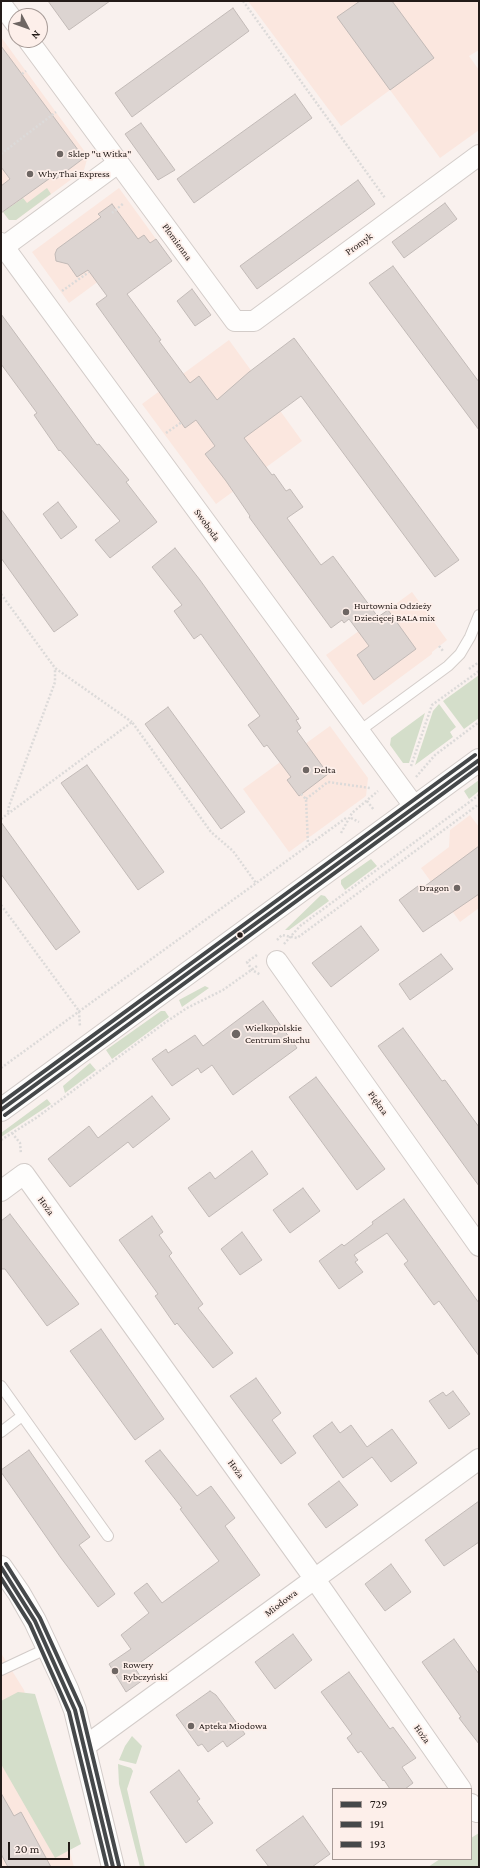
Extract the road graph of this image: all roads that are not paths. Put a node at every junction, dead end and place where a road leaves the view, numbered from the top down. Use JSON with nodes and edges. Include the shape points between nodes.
{"nodes":[{"id":1,"x":1,"y":4,"type":"edge"},
{"id":2,"x":8,"y":13,"type":"edge"},
{"id":3,"x":34,"y":48,"type":"edge"},
{"id":4,"x":479,"y":155,"type":"edge"},
{"id":5,"x":118,"y":163,"type":"junction"},
{"id":6,"x":2,"y":246,"type":"edge"},
{"id":7,"x":235,"y":321,"type":"joint"},
{"id":8,"x":479,"y":615,"type":"edge"},
{"id":9,"x":358,"y":732,"type":"junction"},
{"id":10,"x":479,"y":760,"type":"edge"},
{"id":11,"x":414,"y":806,"type":"junction"},
{"id":12,"x":271,"y":953,"type":"road end"},
{"id":13,"x":1,"y":1110,"type":"edge"},
{"id":14,"x":1,"y":1190,"type":"edge"},
{"id":15,"x":479,"y":1246,"type":"edge"},
{"id":16,"x":1,"y":1386,"type":"edge"},
{"id":17,"x":22,"y":1416,"type":"junction"},
{"id":18,"x":1,"y":1432,"type":"edge"},
{"id":19,"x":479,"y":1459,"type":"edge"},
{"id":20,"x":108,"y":1536,"type":"dead end"},
{"id":21,"x":1,"y":1567,"type":"edge"},
{"id":22,"x":314,"y":1578,"type":"junction"},
{"id":23,"x":48,"y":1648,"type":"junction"},
{"id":24,"x":1,"y":1670,"type":"edge"},
{"id":25,"x":84,"y":1747,"type":"junction"},
{"id":26,"x":460,"y":1788,"type":"edge"},
{"id":27,"x":113,"y":1867,"type":"edge"}],
"edges":[{"from":1,"to":2,"type":"street"},
{"from":3,"to":5,"type":"street","name":"Płomienna"},
{"from":4,"to":7,"type":"street","name":"Promyk","via":[[254,321]]},
{"from":5,"to":6,"type":"street"},
{"from":5,"to":7,"type":"street","name":"Płomienna"},
{"from":6,"to":9,"type":"street","name":"Swoboda"},
{"from":8,"to":9,"type":"lane","via":[[460,654],[448,666]]},
{"from":9,"to":11,"type":"street","name":"Swoboda","via":[[402,780]]},
{"from":10,"to":11,"type":"main road"},
{"from":11,"to":13,"type":"main road"},
{"from":12,"to":15,"type":"street","name":"Piękna"},
{"from":14,"to":22,"type":"street","name":"Hoża","via":[[24,1174]]},
{"from":16,"to":17,"type":"lane"},
{"from":17,"to":18,"type":"lane"},
{"from":17,"to":20,"type":"lane"},
{"from":19,"to":22,"type":"street","name":"Miodowa"},
{"from":21,"to":23,"type":"main road","via":[[19,1593]]},
{"from":22,"to":25,"type":"street","name":"Miodowa"},
{"from":22,"to":26,"type":"street","name":"Hoża"},
{"from":23,"to":24,"type":"lane"},
{"from":23,"to":25,"type":"main road","via":[[67,1689]]},
{"from":25,"to":27,"type":"main road"}]}
